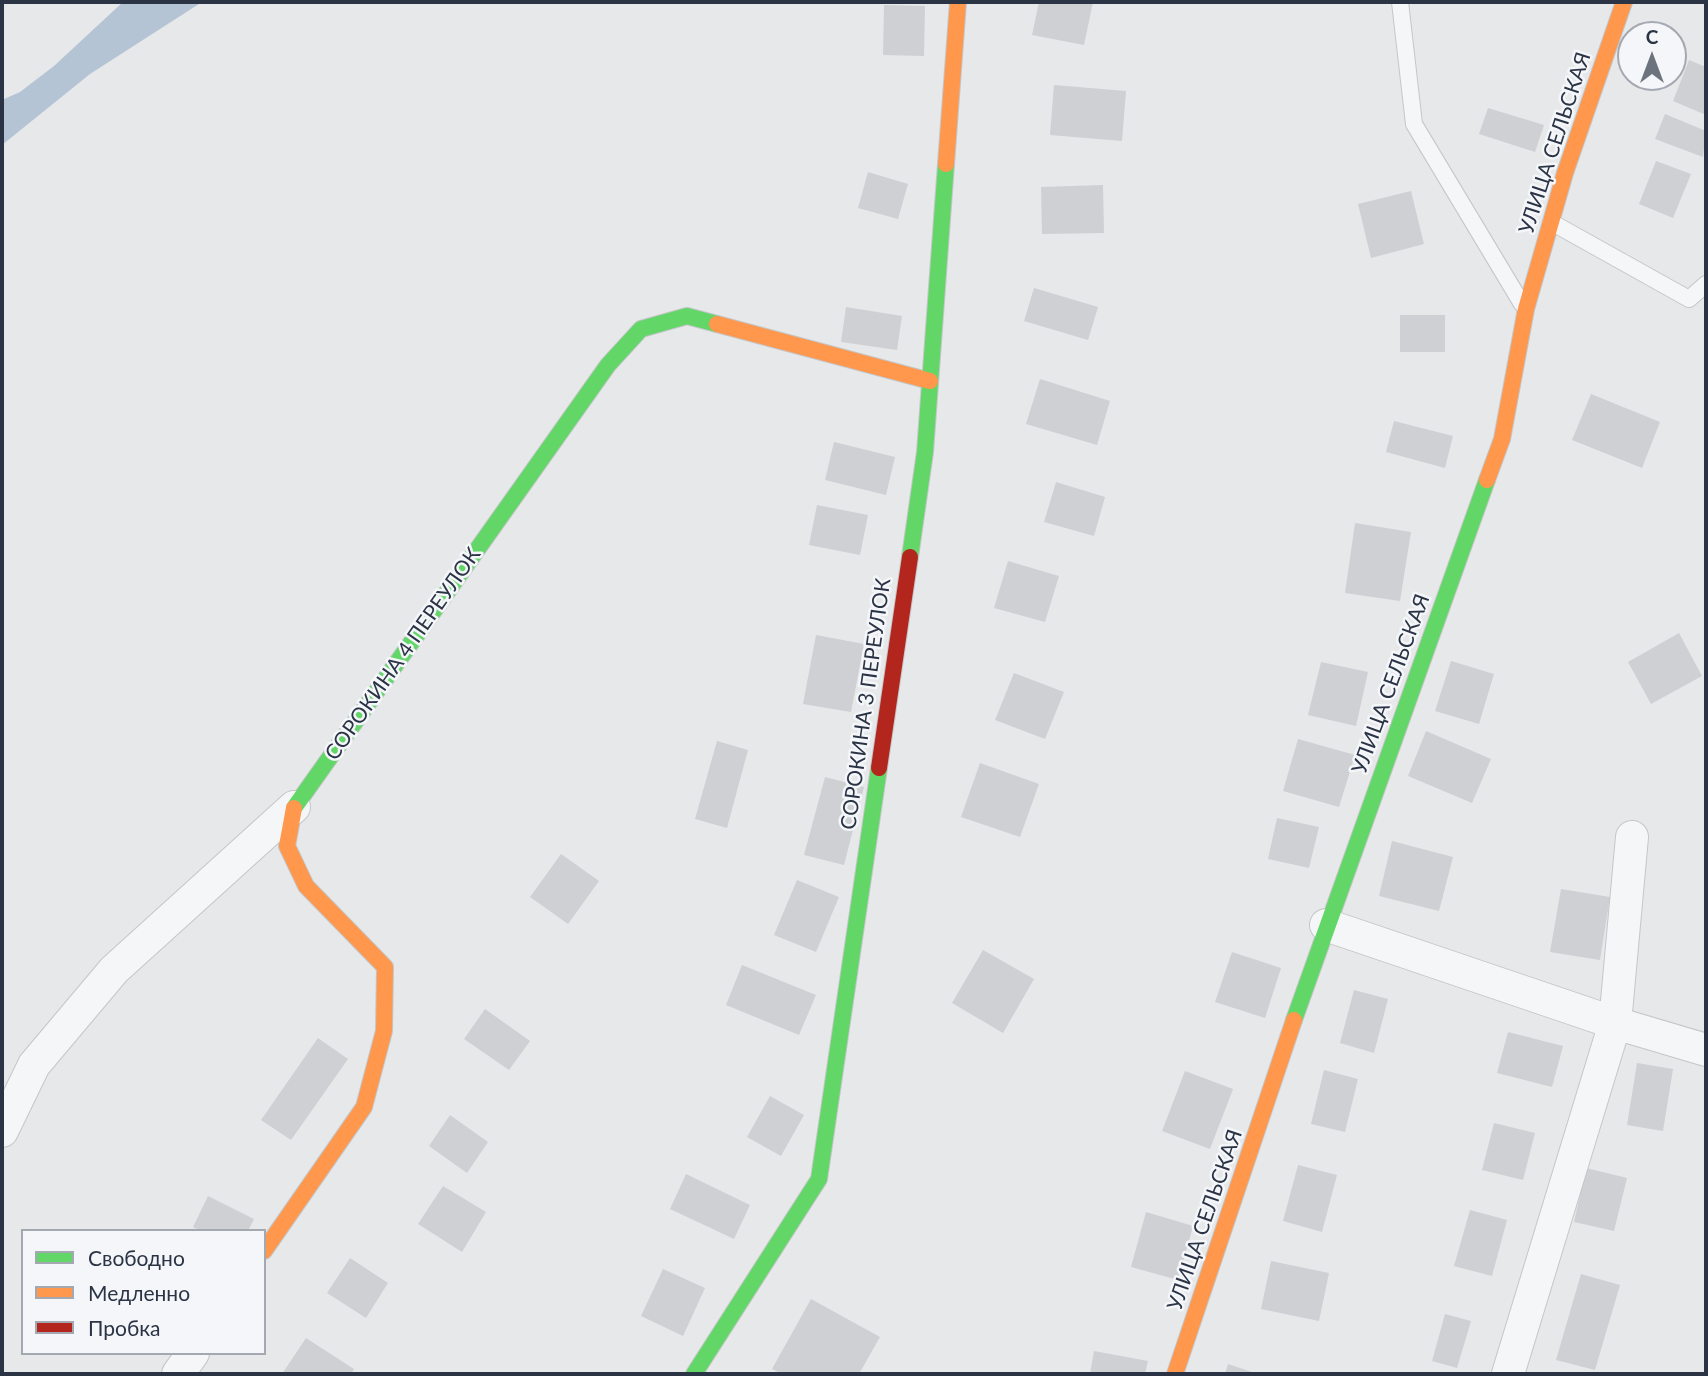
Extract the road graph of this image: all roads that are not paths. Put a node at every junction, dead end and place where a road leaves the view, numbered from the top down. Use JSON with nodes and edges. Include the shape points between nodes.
{"nodes":[{"id":1,"x":958,"y":2,"type":"edge"},
{"id":2,"x":1400,"y":2,"type":"edge"},
{"id":3,"x":1624,"y":2,"type":"edge"},
{"id":4,"x":1551,"y":222,"type":"junction"},
{"id":5,"x":1706,"y":284,"type":"edge"},
{"id":6,"x":1526,"y":309,"type":"junction"},
{"id":7,"x":930,"y":381,"type":"junction"},
{"id":8,"x":294,"y":807,"type":"junction"},
{"id":9,"x":1632,"y":837,"type":"dead end"},
{"id":10,"x":1326,"y":925,"type":"junction"},
{"id":11,"x":1615,"y":1023,"type":"junction"},
{"id":12,"x":1706,"y":1050,"type":"edge"},
{"id":13,"x":2,"y":1131,"type":"edge"},
{"id":14,"x":266,"y":1248,"type":"edge"},
{"id":15,"x":192,"y":1355,"type":"edge"},
{"id":16,"x":178,"y":1374,"type":"edge"},
{"id":17,"x":694,"y":1374,"type":"edge"},
{"id":18,"x":1175,"y":1374,"type":"edge"},
{"id":19,"x":1508,"y":1374,"type":"edge"}],
"edges":[{"from":1,"to":7,"type":"street","name":"СОРОКИНА 3 ПЕРЕУЛОК"},
{"from":2,"to":6,"type":"lane","via":[[1414,124]]},
{"from":3,"to":4,"type":"street","name":"УЛИЦА СЕЛЬСКАЯ"},
{"from":4,"to":5,"type":"lane","via":[[1689,299]]},
{"from":4,"to":6,"type":"street","name":"УЛИЦА СЕЛЬСКАЯ"},
{"from":6,"to":10,"type":"street","name":"УЛИЦА СЕЛЬСКАЯ","via":[[1502,439]]},
{"from":7,"to":8,"type":"street","name":"СОРОКИНА 4 ПЕРЕУЛОК","via":[[687,316],[641,329],[608,365]]},
{"from":7,"to":17,"type":"street","name":"СОРОКИНА 3 ПЕРЕУЛОК","via":[[925,453],[819,1179]]},
{"from":8,"to":13,"type":"street","via":[[114,970],[33,1065]]},
{"from":8,"to":14,"type":"street","name":"СОРОКИНА 4 ПЕРЕУЛОК","via":[[287,846],[306,886],[385,967],[384,1031],[364,1107]]},
{"from":9,"to":11,"type":"street"},
{"from":10,"to":11,"type":"street"},
{"from":10,"to":18,"type":"street","name":"УЛИЦА СЕЛЬСКАЯ"},
{"from":11,"to":12,"type":"street"},
{"from":11,"to":19,"type":"street"},
{"from":15,"to":16,"type":"street"}]}
